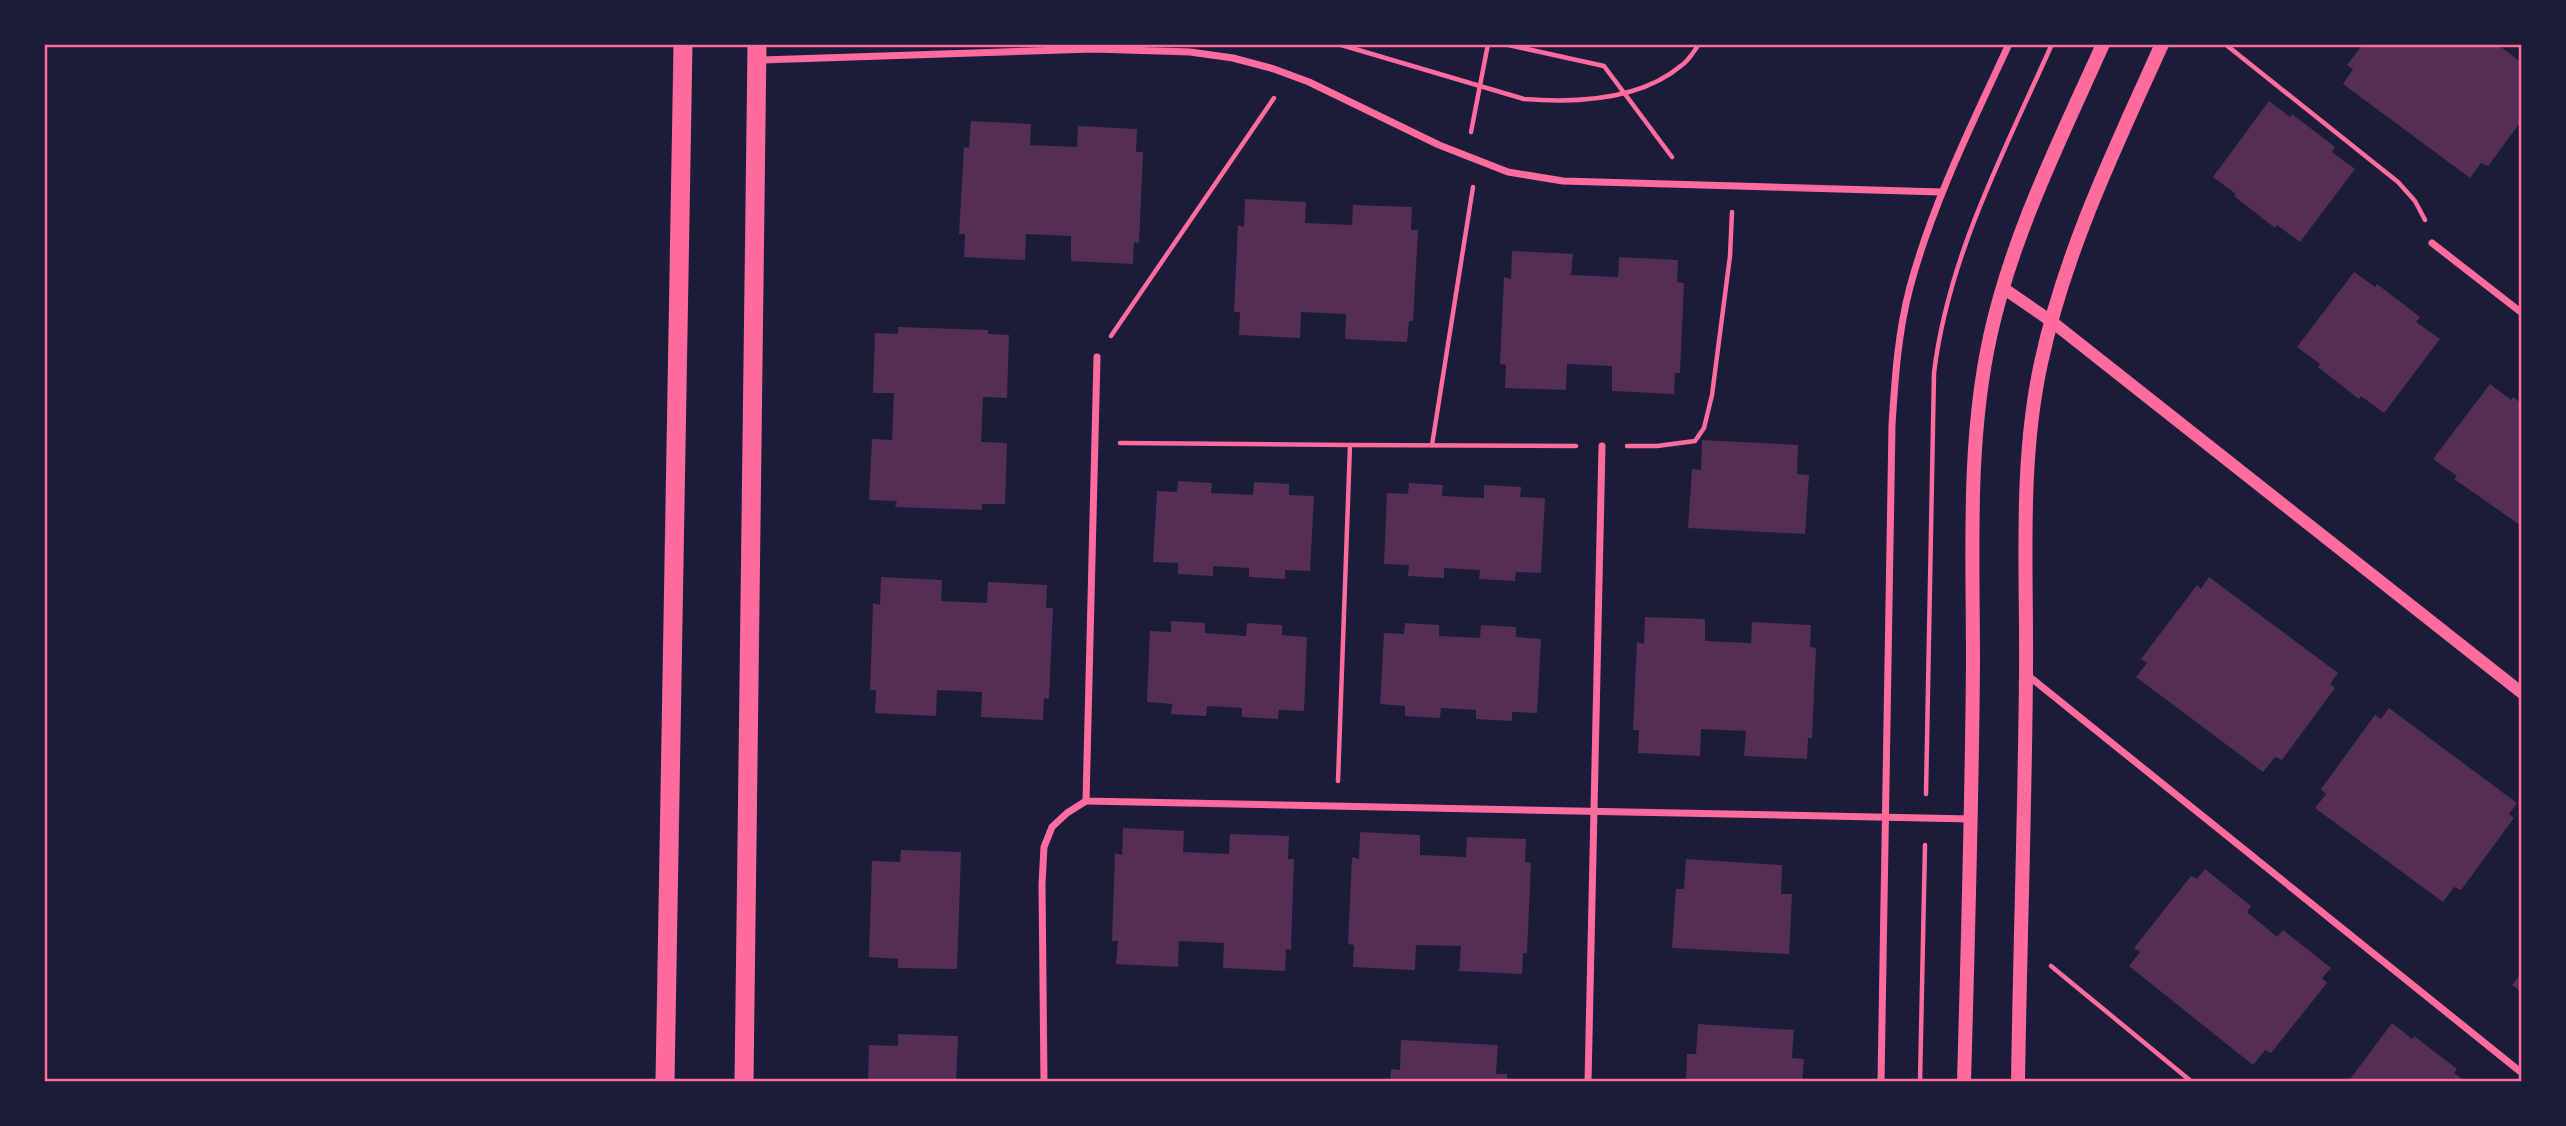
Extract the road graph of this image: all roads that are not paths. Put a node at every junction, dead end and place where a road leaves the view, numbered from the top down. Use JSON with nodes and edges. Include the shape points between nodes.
{"nodes":[{"id":1,"x":683,"y":44,"type":"edge"},
{"id":2,"x":2009,"y":44,"type":"edge"},
{"id":3,"x":2103,"y":44,"type":"edge"},
{"id":4,"x":2162,"y":44,"type":"edge"},
{"id":5,"x":757,"y":52,"type":"edge"},
{"id":6,"x":1941,"y":192,"type":"junction"},
{"id":7,"x":2432,"y":243,"type":"road end"},
{"id":8,"x":2003,"y":288,"type":"junction"},
{"id":9,"x":2522,"y":313,"type":"edge"},
{"id":10,"x":2051,"y":321,"type":"junction"},
{"id":11,"x":1097,"y":357,"type":"road end"},
{"id":12,"x":1602,"y":446,"type":"road end"},
{"id":13,"x":2026,"y":674,"type":"junction"},
{"id":14,"x":2522,"y":693,"type":"edge"},
{"id":15,"x":1086,"y":801,"type":"junction"},
{"id":16,"x":1593,"y":811,"type":"junction"},
{"id":17,"x":1885,"y":818,"type":"junction"},
{"id":18,"x":1972,"y":819,"type":"junction"},
{"id":19,"x":2522,"y":1073,"type":"edge"},
{"id":20,"x":664,"y":1082,"type":"edge"},
{"id":21,"x":744,"y":1082,"type":"edge"},
{"id":22,"x":1044,"y":1082,"type":"edge"},
{"id":23,"x":1588,"y":1082,"type":"edge"},
{"id":24,"x":1881,"y":1082,"type":"edge"},
{"id":25,"x":1964,"y":1082,"type":"edge"},
{"id":26,"x":2018,"y":1082,"type":"edge"}],
"edges":[{"from":1,"to":20,"type":"highway"},
{"from":2,"to":6,"type":"street"},
{"from":3,"to":8,"type":"main road","via":[[2042,183]]},
{"from":4,"to":10,"type":"main road","via":[[2097,188]]},
{"from":5,"to":6,"type":"street","via":[[1190,52],[1233,58],[1290,75],[1508,172],[1563,181]]},
{"from":5,"to":21,"type":"highway"},
{"from":6,"to":17,"type":"street","via":[[1910,288],[1896,359]]},
{"from":7,"to":9,"type":"street"},
{"from":8,"to":10,"type":"street"},
{"from":8,"to":18,"type":"main road","via":[[1984,368],[1976,453]]},
{"from":10,"to":13,"type":"main road","via":[[2027,455]]},
{"from":10,"to":14,"type":"street"},
{"from":11,"to":15,"type":"street"},
{"from":12,"to":16,"type":"street"},
{"from":13,"to":19,"type":"street"},
{"from":13,"to":26,"type":"main road"},
{"from":15,"to":16,"type":"street"},
{"from":15,"to":22,"type":"street","via":[[1052,827],[1044,847]]},
{"from":16,"to":17,"type":"street"},
{"from":16,"to":23,"type":"street"},
{"from":17,"to":18,"type":"street"},
{"from":17,"to":24,"type":"street"},
{"from":18,"to":25,"type":"main road"}]}
